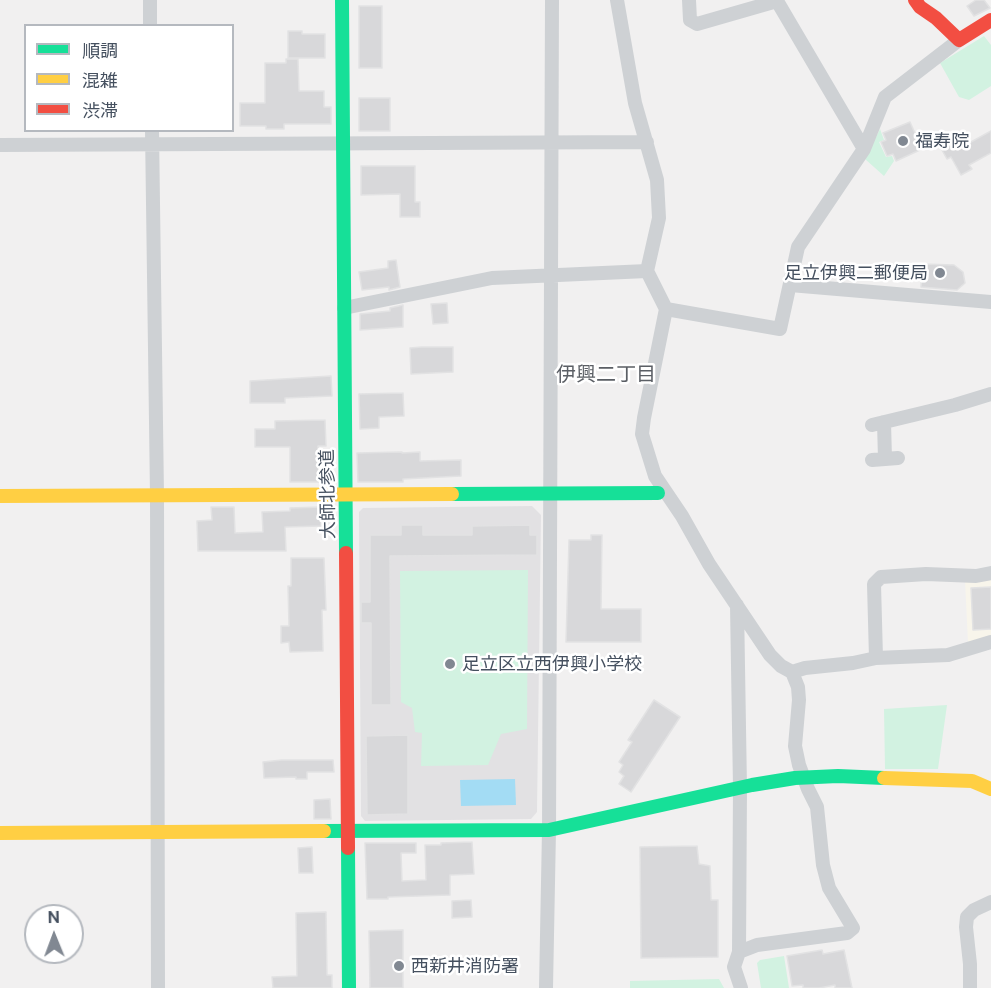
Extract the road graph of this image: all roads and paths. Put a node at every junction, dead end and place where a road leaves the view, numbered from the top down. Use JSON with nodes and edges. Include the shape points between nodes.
{"nodes":[{"id":1,"x":150,"y":0,"type":"edge"},
{"id":2,"x":342,"y":0,"type":"edge"},
{"id":3,"x":552,"y":0,"type":"edge"},
{"id":4,"x":617,"y":0,"type":"edge"},
{"id":5,"x":689,"y":0,"type":"edge"},
{"id":6,"x":915,"y":0,"type":"edge"},
{"id":7,"x":991,"y":20,"type":"edge"},
{"id":8,"x":150,"y":24,"type":"edge"},
{"id":9,"x":959,"y":40,"type":"junction"},
{"id":10,"x":152,"y":132,"type":"edge"},
{"id":11,"x":343,"y":142,"type":"junction"},
{"id":12,"x":647,"y":142,"type":"junction"},
{"id":13,"x":551,"y":143,"type":"junction"},
{"id":14,"x":0,"y":145,"type":"edge"},
{"id":15,"x":152,"y":145,"type":"junction"},
{"id":16,"x":864,"y":149,"type":"junction"},
{"id":17,"x":647,"y":271,"type":"junction"},
{"id":18,"x":550,"y":275,"type":"junction"},
{"id":19,"x":790,"y":285,"type":"junction"},
{"id":20,"x":991,"y":302,"type":"edge"},
{"id":21,"x":344,"y":308,"type":"junction"},
{"id":22,"x":666,"y":309,"type":"junction"},
{"id":23,"x":991,"y":394,"type":"edge"},
{"id":24,"x":885,"y":459,"type":"dead end"},
{"id":25,"x":662,"y":492,"type":"junction"},
{"id":26,"x":347,"y":494,"type":"junction"},
{"id":27,"x":550,"y":494,"type":"junction"},
{"id":28,"x":157,"y":495,"type":"junction"},
{"id":29,"x":0,"y":496,"type":"edge"},
{"id":30,"x":991,"y":573,"type":"edge"},
{"id":31,"x":737,"y":604,"type":"junction"},
{"id":32,"x":991,"y":642,"type":"edge"},
{"id":33,"x":876,"y":658,"type":"junction"},
{"id":34,"x":792,"y":672,"type":"junction"},
{"id":35,"x":804,"y":778,"type":"junction"},
{"id":36,"x":740,"y":788,"type":"junction"},
{"id":37,"x":991,"y":789,"type":"edge"},
{"id":38,"x":349,"y":830,"type":"junction"},
{"id":39,"x":549,"y":830,"type":"junction"},
{"id":40,"x":159,"y":831,"type":"junction"},
{"id":41,"x":0,"y":833,"type":"edge"},
{"id":42,"x":991,"y":902,"type":"edge"},
{"id":43,"x":739,"y":952,"type":"junction"},
{"id":44,"x":158,"y":988,"type":"edge"},
{"id":45,"x":349,"y":988,"type":"edge"},
{"id":46,"x":546,"y":988,"type":"edge"},
{"id":47,"x":741,"y":988,"type":"edge"},
{"id":48,"x":970,"y":988,"type":"edge"}],
"edges":[{"from":1,"to":8,"type":"street"},
{"from":2,"to":11,"type":"street","name":"大師北参道"},
{"from":3,"to":13,"type":"street"},
{"from":4,"to":12,"type":"street","via":[[635,103]]},
{"from":5,"to":16,"type":"street","via":[[690,20],[697,24],[777,0]]},
{"from":6,"to":9,"type":"street"},
{"from":7,"to":9,"type":"street"},
{"from":9,"to":16,"type":"street","via":[[885,97]]},
{"from":10,"to":15,"type":"street"},
{"from":11,"to":13,"type":"street"},
{"from":11,"to":15,"type":"street"},
{"from":11,"to":21,"type":"street","name":"大師北参道"},
{"from":12,"to":13,"type":"street"},
{"from":12,"to":17,"type":"street","via":[[657,180],[659,218]]},
{"from":13,"to":18,"type":"street"},
{"from":14,"to":15,"type":"street"},
{"from":15,"to":28,"type":"street"},
{"from":16,"to":19,"type":"street","via":[[798,247]]},
{"from":17,"to":18,"type":"street"},
{"from":17,"to":22,"type":"street"},
{"from":18,"to":21,"type":"street","via":[[492,278]]},
{"from":18,"to":27,"type":"street"},
{"from":19,"to":20,"type":"street"},
{"from":19,"to":22,"type":"street","via":[[780,329]]},
{"from":21,"to":26,"type":"street","name":"大師北参道"},
{"from":22,"to":25,"type":"street","via":[[642,434]]},
{"from":23,"to":24,"type":"street","via":[[878,423]]},
{"from":25,"to":27,"type":"street"},
{"from":25,"to":31,"type":"street","via":[[682,516]]},
{"from":26,"to":27,"type":"street"},
{"from":26,"to":28,"type":"street"},
{"from":26,"to":38,"type":"street","name":"大師北参道"},
{"from":27,"to":39,"type":"street"},
{"from":28,"to":29,"type":"street"},
{"from":28,"to":40,"type":"street"},
{"from":30,"to":33,"type":"street","via":[[881,577],[874,584]]},
{"from":31,"to":34,"type":"street","via":[[770,655]]},
{"from":31,"to":36,"type":"street"},
{"from":32,"to":33,"type":"street","via":[[948,655]]},
{"from":33,"to":34,"type":"street"},
{"from":34,"to":35,"type":"street","via":[[799,700],[795,746]]},
{"from":35,"to":36,"type":"street"},
{"from":35,"to":37,"type":"street","via":[[957,780]]},
{"from":35,"to":43,"type":"street","via":[[818,807],[829,888],[853,928],[847,933],[758,945]]},
{"from":36,"to":39,"type":"street"},
{"from":36,"to":43,"type":"street"},
{"from":38,"to":39,"type":"street"},
{"from":38,"to":40,"type":"street"},
{"from":38,"to":45,"type":"street","name":"大師北参道"},
{"from":39,"to":46,"type":"street"},
{"from":40,"to":41,"type":"street"},
{"from":40,"to":44,"type":"street"},
{"from":42,"to":48,"type":"street","via":[[967,917]]},
{"from":43,"to":47,"type":"street","via":[[734,967]]}]}
